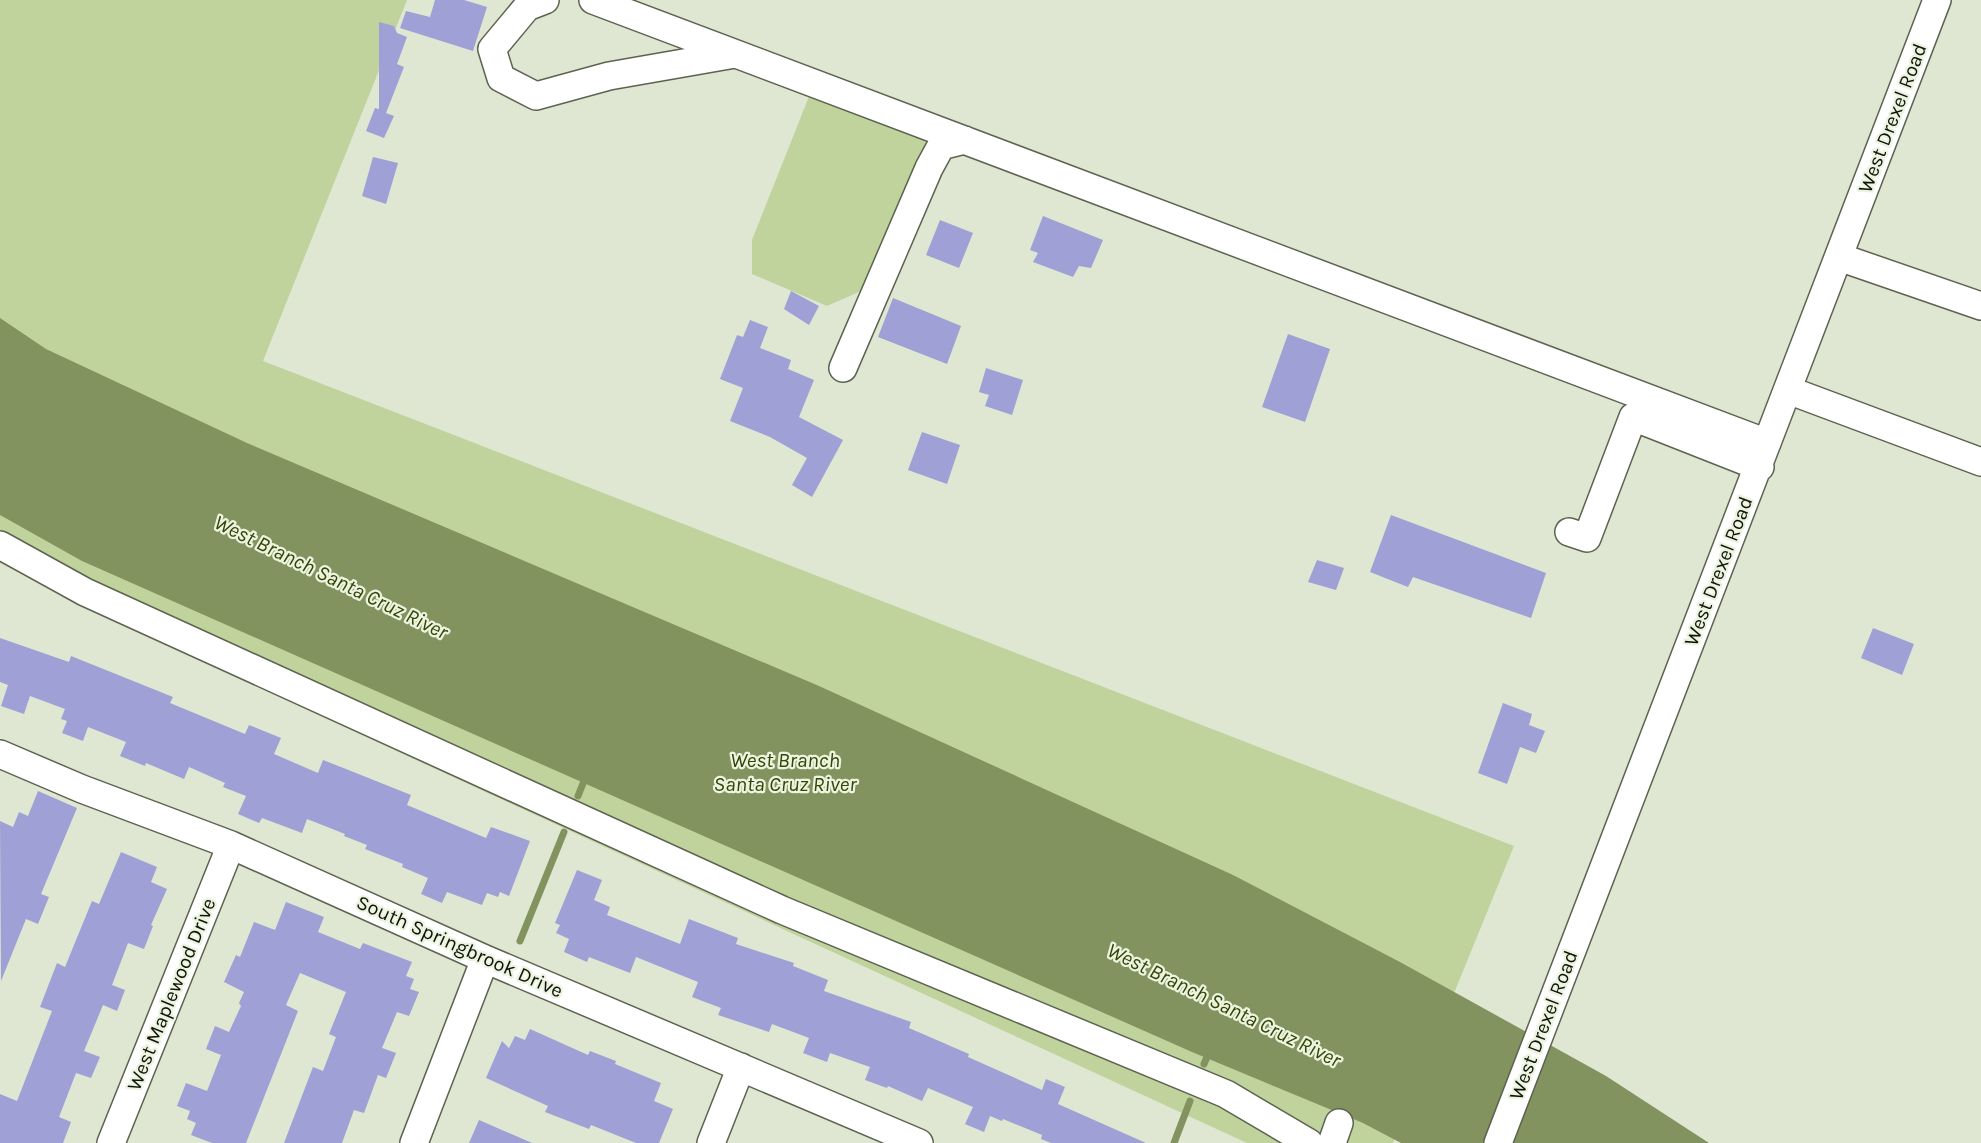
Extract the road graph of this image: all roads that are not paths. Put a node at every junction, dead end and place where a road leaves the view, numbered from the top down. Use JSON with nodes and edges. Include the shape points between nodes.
{"nodes":[{"id":1,"x":546,"y":0,"type":"edge"},
{"id":2,"x":592,"y":0,"type":"edge"},
{"id":3,"x":1937,"y":0,"type":"edge"},
{"id":4,"x":736,"y":54,"type":"junction"},
{"id":5,"x":964,"y":140,"type":"junction"},
{"id":6,"x":1839,"y":257,"type":"junction"},
{"id":7,"x":1981,"y":306,"type":"edge"},
{"id":8,"x":843,"y":368,"type":"dead end"},
{"id":9,"x":1788,"y":390,"type":"junction"},
{"id":10,"x":1762,"y":459,"type":"junction"},
{"id":11,"x":1981,"y":462,"type":"edge"},
{"id":12,"x":1569,"y":532,"type":"dead end"},
{"id":13,"x":0,"y":545,"type":"edge"},
{"id":14,"x":0,"y":754,"type":"edge"},
{"id":15,"x":231,"y":845,"type":"junction"},
{"id":16,"x":485,"y":958,"type":"junction"},
{"id":17,"x":741,"y":1067,"type":"junction"},
{"id":18,"x":111,"y":1143,"type":"edge"},
{"id":19,"x":414,"y":1143,"type":"edge"},
{"id":20,"x":711,"y":1143,"type":"edge"},
{"id":21,"x":919,"y":1143,"type":"edge"},
{"id":22,"x":1309,"y":1143,"type":"edge"},
{"id":23,"x":1498,"y":1143,"type":"edge"}],
"edges":[{"from":1,"to":4,"type":"street","via":[[527,7],[492,49],[501,78],[536,96],[609,76]]},
{"from":2,"to":4,"type":"street"},
{"from":3,"to":6,"type":"street","name":"West Drexel Road"},
{"from":4,"to":5,"type":"street"},
{"from":5,"to":8,"type":"street","via":[[942,146],[929,168]]},
{"from":5,"to":10,"type":"street"},
{"from":6,"to":7,"type":"street"},
{"from":6,"to":9,"type":"street","name":"West Drexel Road"},
{"from":9,"to":10,"type":"street","name":"West Drexel Road"},
{"from":9,"to":11,"type":"street"},
{"from":10,"to":12,"type":"street","via":[[1634,417],[1587,538]]},
{"from":10,"to":23,"type":"street","name":"West Drexel Road"},
{"from":13,"to":22,"type":"street","via":[[85,592],[782,910],[1227,1094]]},
{"from":14,"to":15,"type":"street","name":"South Springbrook Drive"},
{"from":15,"to":16,"type":"street","name":"South Springbrook Drive"},
{"from":15,"to":18,"type":"street","name":"West Maplewood Drive"},
{"from":16,"to":17,"type":"street","name":"South Springbrook Drive"},
{"from":16,"to":19,"type":"street"},
{"from":17,"to":20,"type":"street"},
{"from":17,"to":21,"type":"street","name":"South Springbrook Drive"}]}
